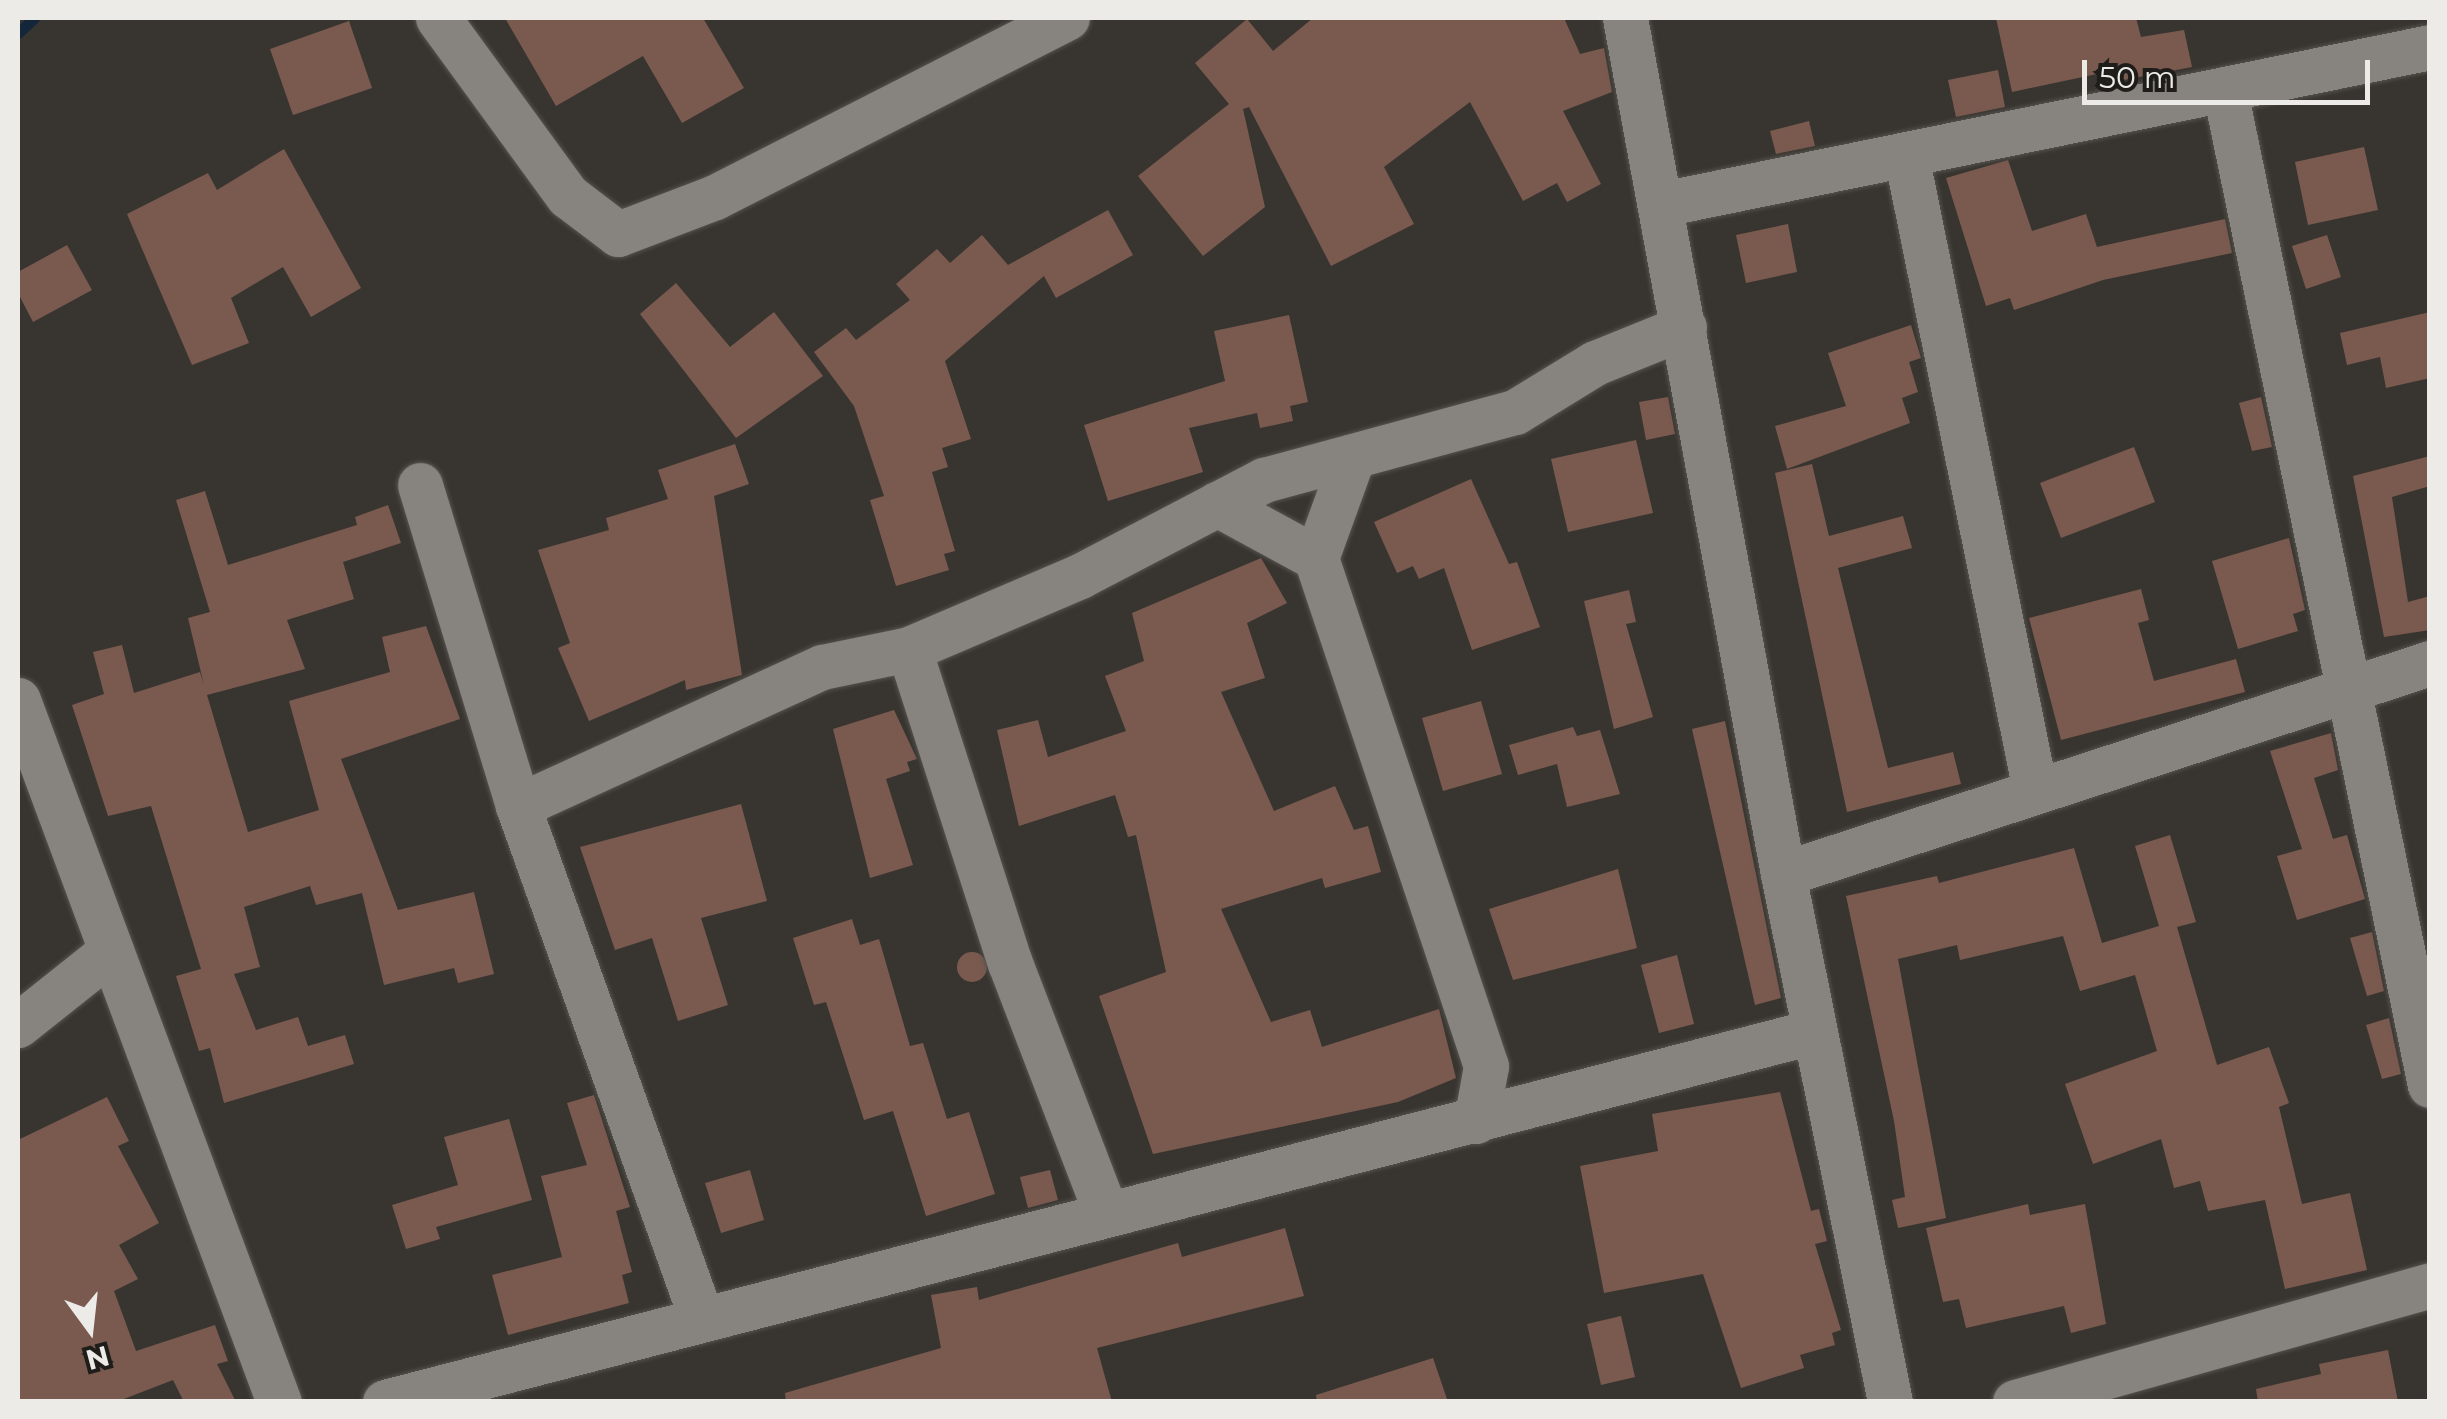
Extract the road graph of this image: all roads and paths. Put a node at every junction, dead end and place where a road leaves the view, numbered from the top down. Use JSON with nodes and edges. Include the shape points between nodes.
{"nodes":[{"id":1,"x":438,"y":18,"type":"edge"},
{"id":2,"x":1067,"y":18,"type":"edge"},
{"id":3,"x":1624,"y":18,"type":"edge"},
{"id":4,"x":2430,"y":47,"type":"edge"},
{"id":5,"x":2225,"y":92,"type":"junction"},
{"id":6,"x":1906,"y":156,"type":"junction"},
{"id":7,"x":1662,"y":204,"type":"junction"},
{"id":8,"x":1684,"y":327,"type":"junction"},
{"id":9,"x":1353,"y":456,"type":"junction"},
{"id":10,"x":420,"y":484,"type":"dead end"},
{"id":11,"x":1217,"y":504,"type":"junction"},
{"id":12,"x":1316,"y":558,"type":"junction"},
{"id":13,"x":909,"y":649,"type":"junction"},
{"id":14,"x":2430,"y":664,"type":"edge"},
{"id":15,"x":2350,"y":686,"type":"junction"},
{"id":16,"x":18,"y":700,"type":"edge"},
{"id":17,"x":2035,"y":790,"type":"junction"},
{"id":18,"x":518,"y":806,"type":"junction"},
{"id":19,"x":1782,"y":874,"type":"junction"},
{"id":20,"x":112,"y":951,"type":"junction"},
{"id":21,"x":18,"y":1025,"type":"edge"},
{"id":22,"x":1815,"y":1031,"type":"junction"},
{"id":23,"x":1486,"y":1066,"type":"junction"},
{"id":24,"x":2428,"y":1076,"type":"edge"},
{"id":25,"x":1542,"y":1103,"type":"junction"},
{"id":26,"x":1476,"y":1122,"type":"junction"},
{"id":27,"x":1106,"y":1213,"type":"junction"},
{"id":28,"x":2430,"y":1285,"type":"edge"},
{"id":29,"x":701,"y":1317,"type":"junction"},
{"id":30,"x":278,"y":1402,"type":"edge"},
{"id":31,"x":384,"y":1402,"type":"edge"},
{"id":32,"x":1890,"y":1402,"type":"edge"},
{"id":33,"x":2016,"y":1402,"type":"edge"}],
"edges":[{"from":1,"to":2,"type":"street","via":[[568,196],[618,234],[715,197]]},
{"from":3,"to":7,"type":"street"},
{"from":4,"to":5,"type":"street"},
{"from":5,"to":6,"type":"street"},
{"from":5,"to":15,"type":"street"},
{"from":6,"to":7,"type":"street"},
{"from":6,"to":17,"type":"street"},
{"from":7,"to":8,"type":"street"},
{"from":8,"to":9,"type":"street","via":[[1595,363],[1515,412]]},
{"from":8,"to":19,"type":"street"},
{"from":9,"to":11,"type":"street","via":[[1264,480]]},
{"from":9,"to":12,"type":"street"},
{"from":10,"to":18,"type":"street"},
{"from":11,"to":12,"type":"street"},
{"from":11,"to":13,"type":"street","via":[[1080,576]]},
{"from":12,"to":23,"type":"street"},
{"from":13,"to":18,"type":"street","via":[[822,667]]},
{"from":13,"to":27,"type":"street","via":[[1010,963]]},
{"from":14,"to":15,"type":"street"},
{"from":15,"to":17,"type":"street"},
{"from":15,"to":24,"type":"street"},
{"from":16,"to":20,"type":"street"},
{"from":17,"to":19,"type":"street"},
{"from":18,"to":29,"type":"street"},
{"from":19,"to":22,"type":"street"},
{"from":20,"to":21,"type":"street"},
{"from":20,"to":30,"type":"street"},
{"from":22,"to":25,"type":"street"},
{"from":22,"to":32,"type":"street"},
{"from":23,"to":25,"type":"street"},
{"from":23,"to":26,"type":"street"},
{"from":25,"to":26,"type":"street"},
{"from":26,"to":27,"type":"street"},
{"from":27,"to":29,"type":"street"},
{"from":28,"to":33,"type":"street"},
{"from":29,"to":31,"type":"street"}]}
